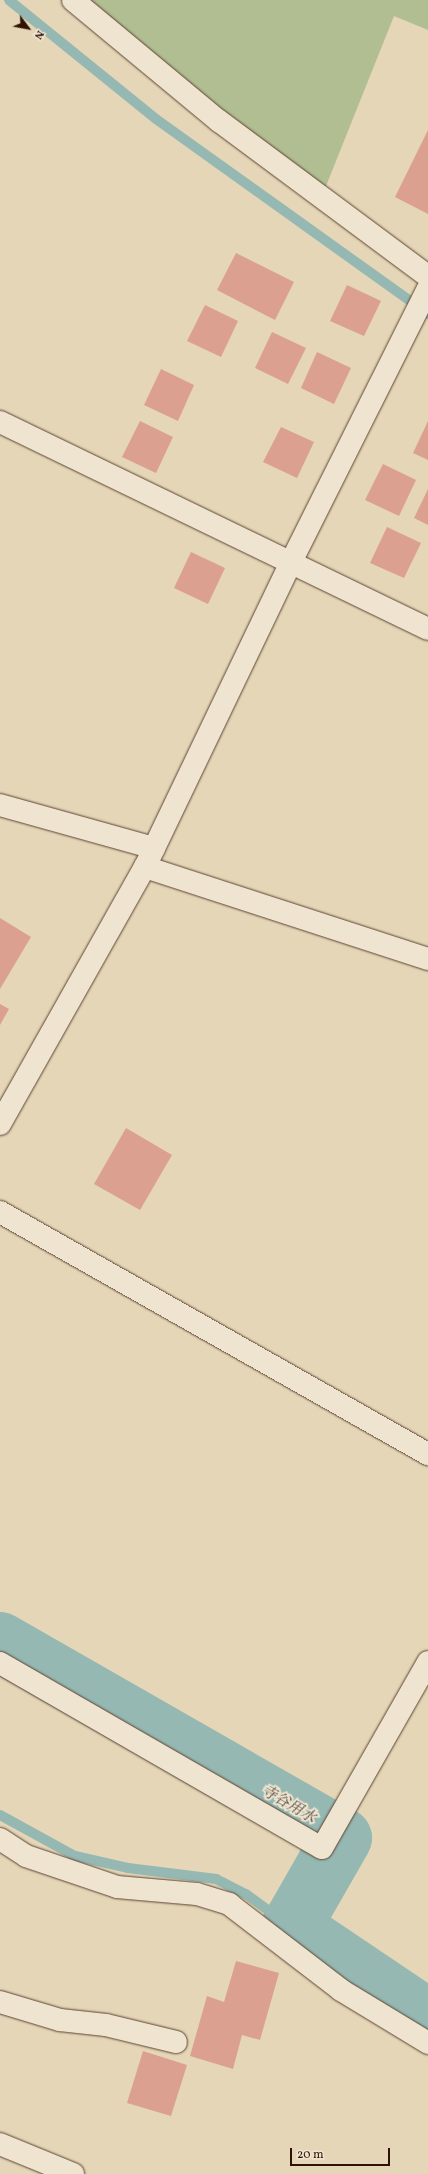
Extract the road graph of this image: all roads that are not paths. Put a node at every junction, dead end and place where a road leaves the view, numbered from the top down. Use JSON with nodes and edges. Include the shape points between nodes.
{"nodes":[{"id":1,"x":73,"y":0,"type":"edge"},
{"id":2,"x":428,"y":276,"type":"edge"},
{"id":3,"x":428,"y":289,"type":"edge"},
{"id":4,"x":0,"y":422,"type":"edge"},
{"id":5,"x":291,"y":562,"type":"junction"},
{"id":6,"x":428,"y":629,"type":"edge"},
{"id":7,"x":0,"y":805,"type":"edge"},
{"id":8,"x":154,"y":848,"type":"junction"},
{"id":9,"x":145,"y":868,"type":"junction"},
{"id":10,"x":428,"y":959,"type":"edge"},
{"id":11,"x":0,"y":1124,"type":"edge"},
{"id":12,"x":0,"y":1212,"type":"edge"},
{"id":13,"x":428,"y":1454,"type":"edge"},
{"id":14,"x":428,"y":1662,"type":"edge"},
{"id":15,"x":0,"y":1663,"type":"edge"},
{"id":16,"x":0,"y":1839,"type":"edge"},
{"id":17,"x":0,"y":2002,"type":"edge"},
{"id":18,"x":176,"y":2042,"type":"dead end"},
{"id":19,"x":428,"y":2043,"type":"edge"},
{"id":20,"x":0,"y":2144,"type":"edge"},
{"id":21,"x":73,"y":2174,"type":"edge"}],
"edges":[{"from":1,"to":2,"type":"street","via":[[219,120]]},
{"from":3,"to":5,"type":"street"},
{"from":4,"to":5,"type":"street"},
{"from":5,"to":6,"type":"street"},
{"from":5,"to":8,"type":"street"},
{"from":7,"to":8,"type":"street"},
{"from":8,"to":9,"type":"street"},
{"from":9,"to":10,"type":"street"},
{"from":9,"to":11,"type":"street"},
{"from":12,"to":13,"type":"street"},
{"from":14,"to":15,"type":"street","via":[[322,1848]]},
{"from":16,"to":19,"type":"street","via":[[26,1856],[118,1887],[197,1894],[229,1904],[341,1990]]},
{"from":17,"to":18,"type":"street","via":[[60,2020],[106,2024]]},
{"from":20,"to":21,"type":"street"}]}
